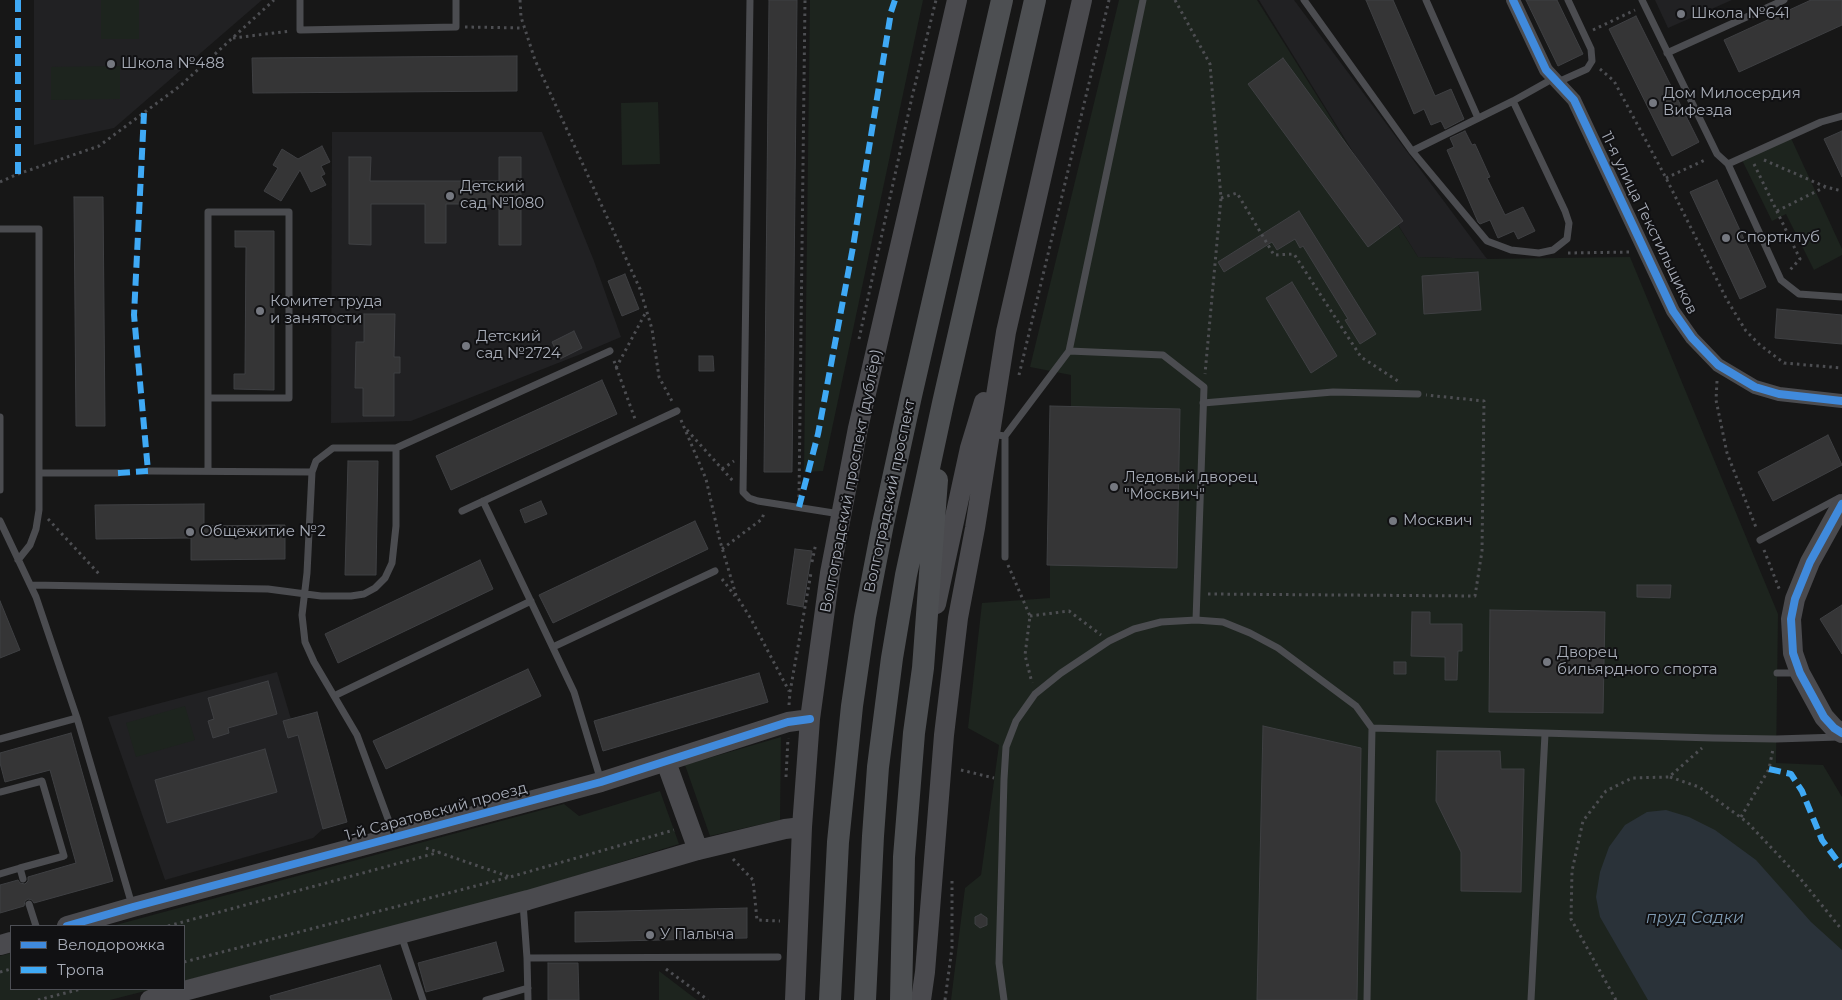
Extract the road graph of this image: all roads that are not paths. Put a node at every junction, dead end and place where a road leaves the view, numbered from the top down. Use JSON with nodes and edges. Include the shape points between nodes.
{"nodes":[{"id":1,"x":300,"y":0,"type":"edge"},
{"id":2,"x":456,"y":0,"type":"edge"},
{"id":3,"x":750,"y":0,"type":"edge"},
{"id":4,"x":957,"y":0,"type":"edge"},
{"id":5,"x":1002,"y":0,"type":"edge"},
{"id":6,"x":1035,"y":0,"type":"edge"},
{"id":7,"x":1082,"y":0,"type":"edge"},
{"id":8,"x":1143,"y":0,"type":"edge"},
{"id":9,"x":1304,"y":0,"type":"edge"},
{"id":10,"x":1426,"y":0,"type":"edge"},
{"id":11,"x":1513,"y":0,"type":"edge"},
{"id":12,"x":1568,"y":0,"type":"edge"},
{"id":13,"x":1784,"y":0,"type":"edge"},
{"id":14,"x":1643,"y":3,"type":"edge"},
{"id":15,"x":1667,"y":53,"type":"junction"},
{"id":16,"x":1553,"y":77,"type":"junction"},
{"id":17,"x":1513,"y":101,"type":"junction"},
{"id":18,"x":1842,"y":116,"type":"edge"},
{"id":19,"x":1478,"y":118,"type":"junction"},
{"id":20,"x":1412,"y":151,"type":"junction"},
{"id":21,"x":1728,"y":164,"type":"junction"},
{"id":22,"x":0,"y":229,"type":"edge"},
{"id":23,"x":1842,"y":297,"type":"edge"},
{"id":24,"x":1006,"y":332,"type":"junction"},
{"id":25,"x":610,"y":351,"type":"road end"},
{"id":26,"x":1069,"y":351,"type":"junction"},
{"id":27,"x":1418,"y":394,"type":"road end"},
{"id":28,"x":208,"y":398,"type":"junction"},
{"id":29,"x":1842,"y":401,"type":"edge"},
{"id":30,"x":943,"y":403,"type":"junction"},
{"id":31,"x":1203,"y":403,"type":"junction"},
{"id":32,"x":677,"y":411,"type":"road end"},
{"id":33,"x":0,"y":417,"type":"edge"},
{"id":34,"x":997,"y":435,"type":"junction"},
{"id":35,"x":396,"y":448,"type":"junction"},
{"id":36,"x":148,"y":471,"type":"dead end"},
{"id":37,"x":208,"y":471,"type":"junction"},
{"id":38,"x":312,"y":472,"type":"junction"},
{"id":39,"x":39,"y":473,"type":"junction"},
{"id":40,"x":118,"y":473,"type":"dead end"},
{"id":41,"x":0,"y":490,"type":"edge"},
{"id":42,"x":1842,"y":496,"type":"edge"},
{"id":43,"x":483,"y":500,"type":"junction"},
{"id":44,"x":1842,"y":504,"type":"edge"},
{"id":45,"x":462,"y":511,"type":"dead end"},
{"id":46,"x":841,"y":514,"type":"junction"},
{"id":47,"x":0,"y":521,"type":"edge"},
{"id":48,"x":1760,"y":540,"type":"road end"},
{"id":49,"x":1005,"y":557,"type":"road end"},
{"id":50,"x":18,"y":560,"type":"junction"},
{"id":51,"x":715,"y":571,"type":"road end"},
{"id":52,"x":31,"y":585,"type":"junction"},
{"id":53,"x":305,"y":594,"type":"junction"},
{"id":54,"x":531,"y":601,"type":"junction"},
{"id":55,"x":1196,"y":620,"type":"junction"},
{"id":56,"x":552,"y":647,"type":"junction"},
{"id":57,"x":923,"y":668,"type":"junction"},
{"id":58,"x":1777,"y":673,"type":"dead end"},
{"id":59,"x":1800,"y":673,"type":"junction"},
{"id":60,"x":334,"y":696,"type":"junction"},
{"id":61,"x":77,"y":718,"type":"junction"},
{"id":62,"x":810,"y":719,"type":"junction"},
{"id":63,"x":1372,"y":728,"type":"junction"},
{"id":64,"x":1545,"y":734,"type":"junction"},
{"id":65,"x":1842,"y":735,"type":"edge"},
{"id":66,"x":0,"y":739,"type":"edge"},
{"id":67,"x":666,"y":762,"type":"junction"},
{"id":68,"x":601,"y":782,"type":"junction"},
{"id":69,"x":0,"y":792,"type":"edge"},
{"id":70,"x":802,"y":827,"type":"junction"},
{"id":71,"x":395,"y":837,"type":"junction"},
{"id":72,"x":698,"y":850,"type":"junction"},
{"id":73,"x":20,"y":868,"type":"junction"},
{"id":74,"x":0,"y":874,"type":"edge"},
{"id":75,"x":23,"y":879,"type":"dead end"},
{"id":76,"x":523,"y":901,"type":"junction"},
{"id":77,"x":29,"y":904,"type":"dead end"},
{"id":78,"x":133,"y":907,"type":"junction"},
{"id":79,"x":36,"y":925,"type":"edge"},
{"id":80,"x":70,"y":925,"type":"edge"},
{"id":81,"x":401,"y":934,"type":"junction"},
{"id":82,"x":778,"y":957,"type":"dead end"},
{"id":83,"x":527,"y":958,"type":"junction"},
{"id":84,"x":528,"y":988,"type":"junction"},
{"id":85,"x":150,"y":1000,"type":"edge"},
{"id":86,"x":423,"y":1000,"type":"edge"},
{"id":87,"x":486,"y":1000,"type":"edge"},
{"id":88,"x":528,"y":1000,"type":"edge"},
{"id":89,"x":795,"y":1000,"type":"edge"},
{"id":90,"x":830,"y":1000,"type":"edge"},
{"id":91,"x":865,"y":1000,"type":"edge"},
{"id":92,"x":901,"y":1000,"type":"edge"},
{"id":93,"x":921,"y":1000,"type":"edge"},
{"id":94,"x":1004,"y":1000,"type":"edge"},
{"id":95,"x":1367,"y":1000,"type":"edge"},
{"id":96,"x":1531,"y":1000,"type":"edge"}],
"edges":[{"from":1,"to":2,"type":"lane","via":[[300,30],[456,27]]},
{"from":3,"to":46,"type":"lane","via":[[743,492],[749,498]]},
{"from":4,"to":46,"type":"main road","name":"Волгоградский проспект (дублёр)"},
{"from":5,"to":90,"type":"main road","name":"Волгоградский проспект","via":[[899,451],[865,617],[838,833]]},
{"from":6,"to":30,"type":"main road","name":"Волгоградский проспект"},
{"from":7,"to":24,"type":"main road"},
{"from":8,"to":26,"type":"lane"},
{"from":9,"to":20,"type":"lane"},
{"from":10,"to":19,"type":"lane"},
{"from":11,"to":16,"type":"street","name":"11-я улица Текстильщиков"},
{"from":12,"to":16,"type":"lane","via":[[1592,49],[1592,61],[1587,69]]},
{"from":13,"to":15,"type":"lane"},
{"from":14,"to":15,"type":"lane"},
{"from":15,"to":21,"type":"lane","via":[[1717,154]]},
{"from":16,"to":17,"type":"lane"},
{"from":16,"to":29,"type":"street","name":"11-я улица Текстильщиков","via":[[1574,100],[1673,311],[1692,338],[1718,365],[1755,388]]},
{"from":17,"to":19,"type":"lane"},
{"from":17,"to":20,"type":"lane","via":[[1569,223],[1567,239],[1553,250],[1540,253],[1510,250],[1488,241]]},
{"from":18,"to":21,"type":"lane","via":[[1821,122]]},
{"from":19,"to":20,"type":"lane"},
{"from":21,"to":23,"type":"lane","via":[[1781,280],[1799,294]]},
{"from":22,"to":39,"type":"lane","via":[[39,229]]},
{"from":24,"to":34,"type":"main road"},
{"from":24,"to":57,"type":"main road","via":[[970,448]]},
{"from":25,"to":35,"type":"lane"},
{"from":26,"to":31,"type":"lane","via":[[1162,356],[1204,387]]},
{"from":26,"to":34,"type":"lane"},
{"from":27,"to":31,"type":"lane","via":[[1333,392]]},
{"from":28,"to":28,"type":"lane","via":[[208,212],[289,212],[289,398]]},
{"from":28,"to":37,"type":"lane"},
{"from":30,"to":57,"type":"main road"},
{"from":30,"to":91,"type":"main road","name":"Волгоградский проспект","via":[[909,559],[885,713],[873,836]]},
{"from":31,"to":55,"type":"lane"},
{"from":32,"to":43,"type":"lane"},
{"from":33,"to":41,"type":"lane"},
{"from":34,"to":49,"type":"lane"},
{"from":34,"to":93,"type":"main road","via":[[958,618],[945,726]]},
{"from":35,"to":38,"type":"lane","via":[[333,448],[316,462]]},
{"from":35,"to":53,"type":"lane","via":[[395,545],[385,578],[369,591],[351,596]]},
{"from":36,"to":37,"type":"lane"},
{"from":37,"to":38,"type":"lane"},
{"from":38,"to":53,"type":"lane"},
{"from":39,"to":40,"type":"lane"},
{"from":39,"to":50,"type":"lane","via":[[36,529],[30,545]]},
{"from":42,"to":48,"type":"lane"},
{"from":43,"to":45,"type":"lane"},
{"from":43,"to":54,"type":"lane"},
{"from":44,"to":59,"type":"main road","via":[[1810,562],[1795,599],[1791,634]]},
{"from":46,"to":62,"type":"main road","name":"Волгоградский проспект (дублёр)"},
{"from":47,"to":50,"type":"lane"},
{"from":50,"to":52,"type":"lane"},
{"from":51,"to":56,"type":"lane"},
{"from":52,"to":53,"type":"lane","via":[[268,589]]},
{"from":52,"to":61,"type":"lane"},
{"from":53,"to":60,"type":"lane","via":[[302,615],[305,642]]},
{"from":54,"to":56,"type":"lane"},
{"from":54,"to":60,"type":"lane"},
{"from":55,"to":63,"type":"lane","via":[[1223,622],[1278,648],[1356,706]]},
{"from":55,"to":94,"type":"lane","via":[[1161,622],[1109,640],[1035,694],[1016,721],[1006,747],[1004,779],[999,963]]},
{"from":56,"to":68,"type":"lane","via":[[574,692]]},
{"from":57,"to":92,"type":"main road","via":[[904,857]]},
{"from":58,"to":59,"type":"lane"},
{"from":59,"to":65,"type":"main road","via":[[1824,717]]},
{"from":60,"to":71,"type":"lane","via":[[357,734]]},
{"from":61,"to":66,"type":"lane"},
{"from":61,"to":78,"type":"lane"},
{"from":62,"to":67,"type":"main road","name":"1-й Саратовский проезд","via":[[780,725]]},
{"from":62,"to":70,"type":"main road","name":"Волгоградский проспект (дублёр)"},
{"from":63,"to":64,"type":"lane"},
{"from":63,"to":95,"type":"lane"},
{"from":64,"to":65,"type":"lane","via":[[1776,739]]},
{"from":64,"to":96,"type":"lane"},
{"from":67,"to":68,"type":"main road","name":"1-й Саратовский проезд"},
{"from":67,"to":72,"type":"main road"},
{"from":68,"to":71,"type":"main road","name":"1-й Саратовский проезд"},
{"from":69,"to":73,"type":"lane","via":[[42,780],[64,856]]},
{"from":70,"to":72,"type":"main road"},
{"from":70,"to":89,"type":"main road","name":"Волгоградский проспект (дублёр)"},
{"from":71,"to":78,"type":"main road","name":"1-й Саратовский проезд"},
{"from":72,"to":76,"type":"main road"},
{"from":73,"to":74,"type":"lane"},
{"from":73,"to":75,"type":"lane"},
{"from":76,"to":81,"type":"main road"},
{"from":76,"to":83,"type":"lane"},
{"from":77,"to":79,"type":"lane"},
{"from":78,"to":80,"type":"main road","name":"1-й Саратовский проезд"},
{"from":81,"to":85,"type":"main road","via":[[187,994]]},
{"from":81,"to":86,"type":"lane"},
{"from":82,"to":83,"type":"lane"},
{"from":83,"to":84,"type":"lane"},
{"from":84,"to":87,"type":"lane"},
{"from":84,"to":88,"type":"lane"}]}
